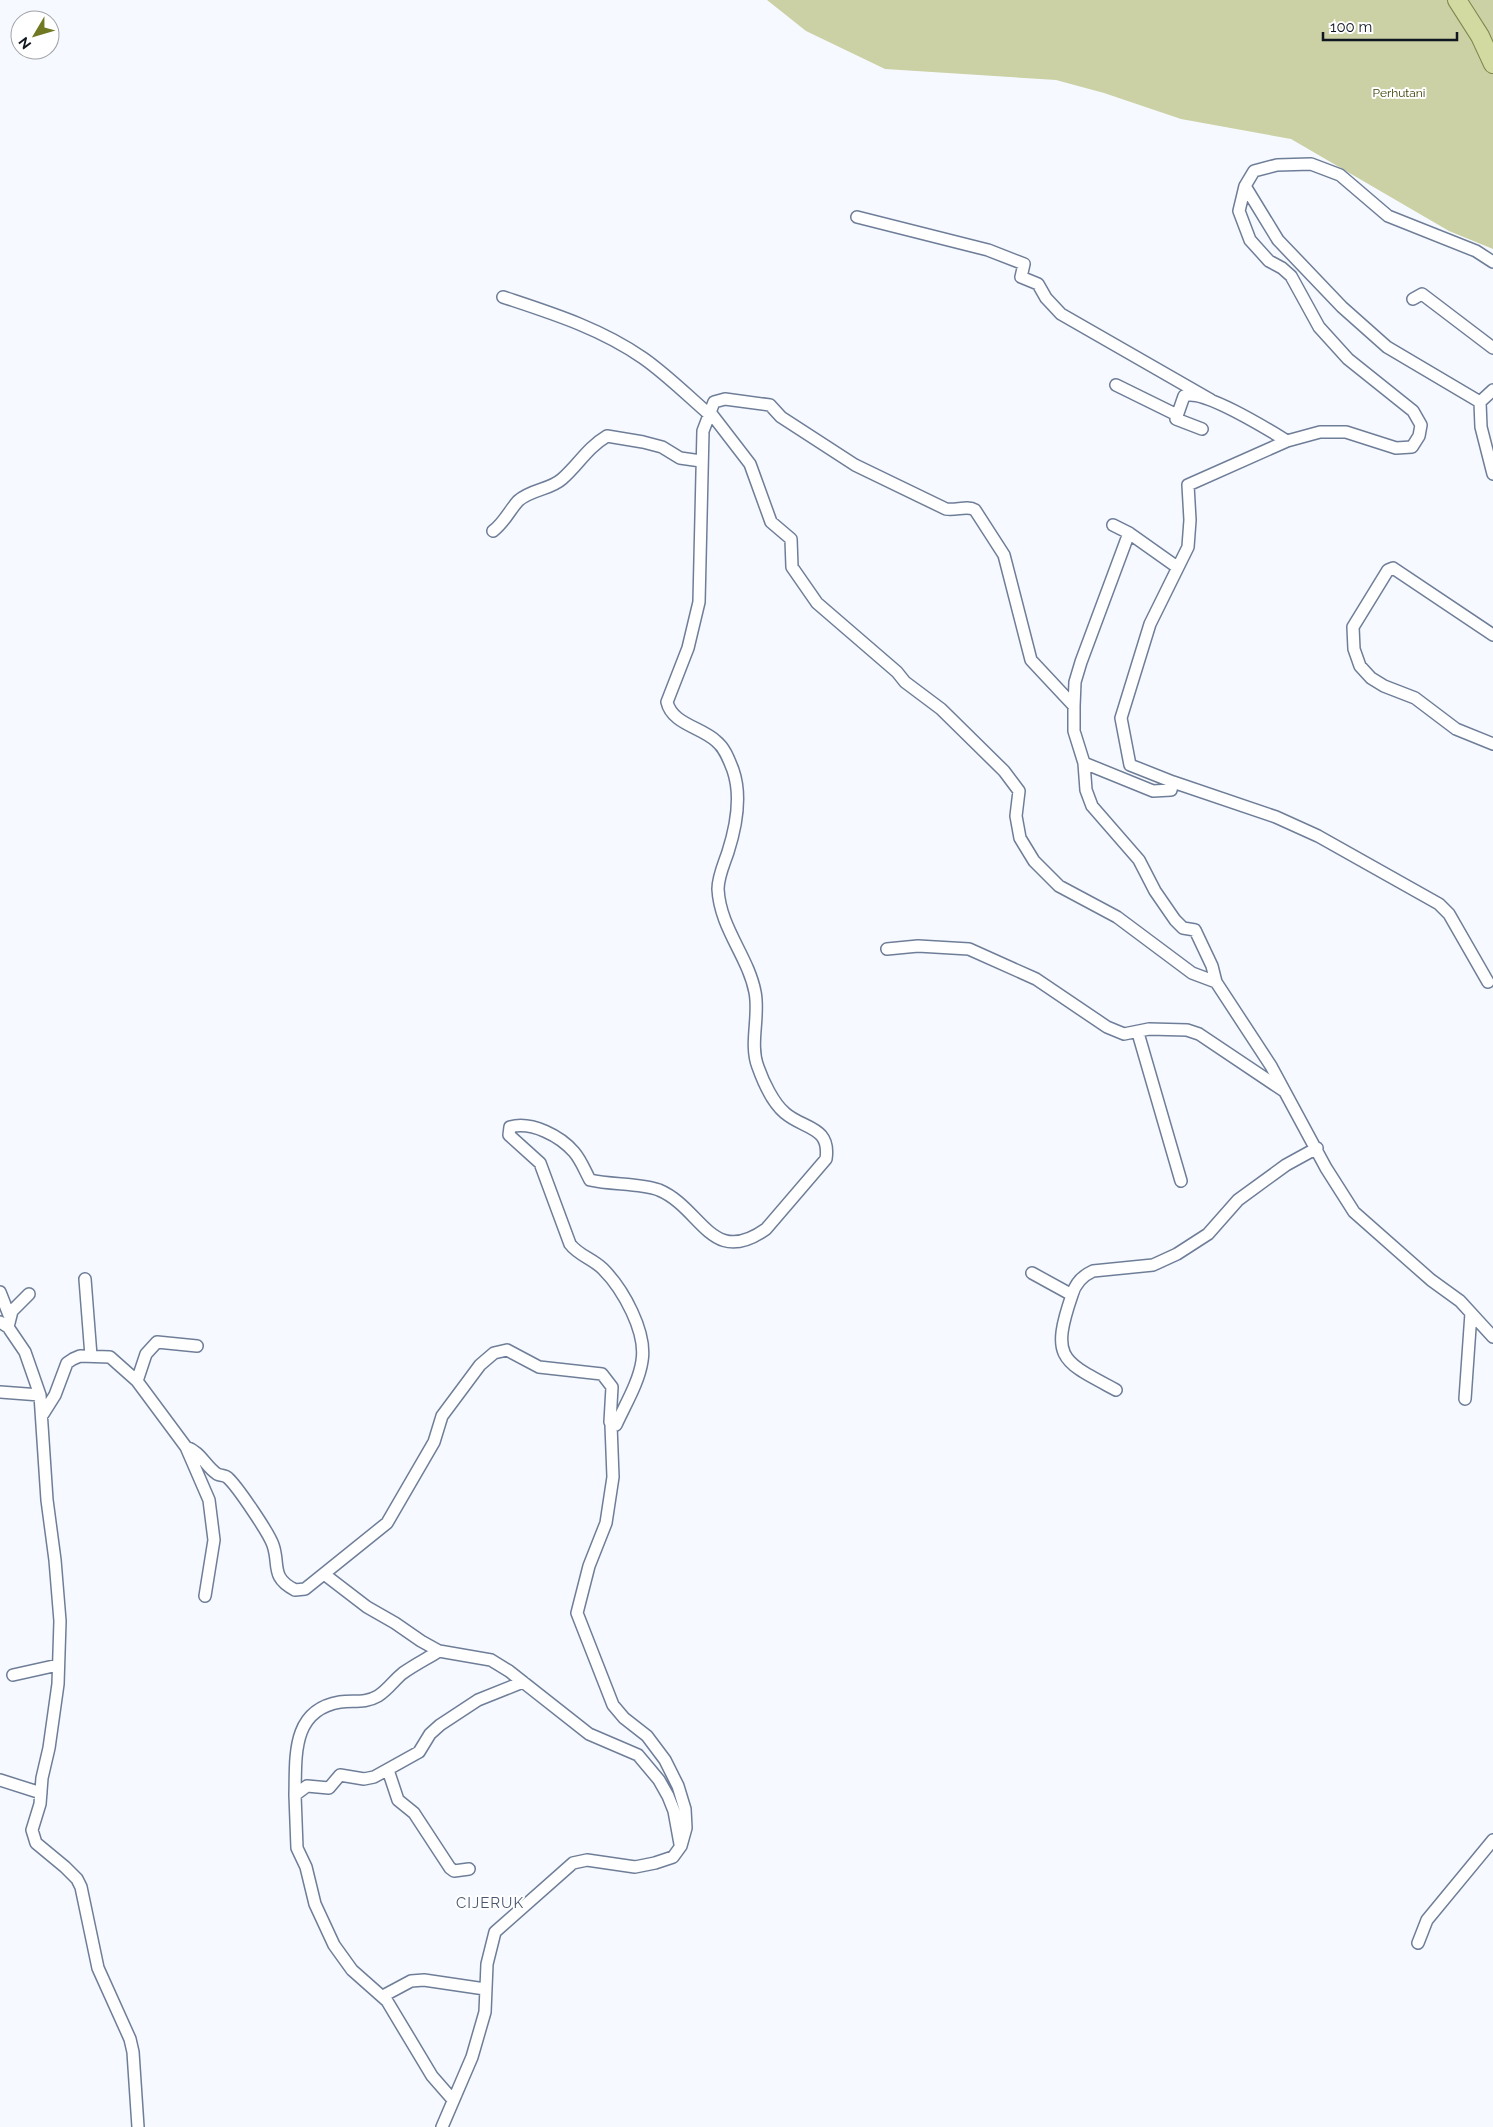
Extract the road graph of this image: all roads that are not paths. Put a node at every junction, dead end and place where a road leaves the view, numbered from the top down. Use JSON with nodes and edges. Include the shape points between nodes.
{"nodes":[{"id":1,"x":1457,"y":0,"type":"edge"},
{"id":2,"x":1493,"y":64,"type":"edge"},
{"id":3,"x":1245,"y":186,"type":"junction"},
{"id":4,"x":1258,"y":210,"type":"junction"},
{"id":5,"x":1239,"y":211,"type":"junction"},
{"id":6,"x":857,"y":216,"type":"dead end"},
{"id":7,"x":1493,"y":262,"type":"edge"},
{"id":8,"x":502,"y":298,"type":"dead end"},
{"id":9,"x":1413,"y":299,"type":"dead end"},
{"id":10,"x":1493,"y":348,"type":"edge"},
{"id":11,"x":1116,"y":385,"type":"dead end"},
{"id":12,"x":1493,"y":390,"type":"edge"},
{"id":13,"x":1210,"y":400,"type":"junction"},
{"id":14,"x":1480,"y":402,"type":"junction"},
{"id":15,"x":710,"y":414,"type":"junction"},
{"id":16,"x":1178,"y":415,"type":"junction"},
{"id":17,"x":1202,"y":429,"type":"dead end"},
{"id":18,"x":1286,"y":441,"type":"junction"},
{"id":19,"x":701,"y":461,"type":"junction"},
{"id":20,"x":1493,"y":474,"type":"edge"},
{"id":21,"x":1113,"y":525,"type":"dead end"},
{"id":22,"x":493,"y":531,"type":"dead end"},
{"id":23,"x":1129,"y":533,"type":"junction"},
{"id":24,"x":1177,"y":568,"type":"junction"},
{"id":25,"x":1493,"y":634,"type":"edge"},
{"id":26,"x":1074,"y":706,"type":"junction"},
{"id":27,"x":1493,"y":744,"type":"edge"},
{"id":28,"x":1084,"y":762,"type":"junction"},
{"id":29,"x":1173,"y":782,"type":"junction"},
{"id":30,"x":887,"y":949,"type":"dead end"},
{"id":31,"x":1216,"y":982,"type":"junction"},
{"id":32,"x":1488,"y":982,"type":"dead end"},
{"id":33,"x":1138,"y":1033,"type":"junction"},
{"id":34,"x":1285,"y":1092,"type":"junction"},
{"id":35,"x":1316,"y":1148,"type":"junction"},
{"id":36,"x":1181,"y":1181,"type":"dead end"},
{"id":37,"x":1032,"y":1273,"type":"dead end"},
{"id":38,"x":85,"y":1279,"type":"dead end"},
{"id":39,"x":0,"y":1292,"type":"edge"},
{"id":40,"x":29,"y":1294,"type":"dead end"},
{"id":41,"x":1072,"y":1295,"type":"junction"},
{"id":42,"x":1471,"y":1313,"type":"junction"},
{"id":43,"x":6,"y":1322,"type":"edge"},
{"id":44,"x":1493,"y":1337,"type":"edge"},
{"id":45,"x":197,"y":1346,"type":"dead end"},
{"id":46,"x":91,"y":1356,"type":"junction"},
{"id":47,"x":137,"y":1381,"type":"junction"},
{"id":48,"x":1116,"y":1390,"type":"dead end"},
{"id":49,"x":0,"y":1392,"type":"edge"},
{"id":50,"x":40,"y":1396,"type":"junction"},
{"id":51,"x":1465,"y":1399,"type":"dead end"},
{"id":52,"x":41,"y":1418,"type":"junction"},
{"id":53,"x":611,"y":1425,"type":"junction"},
{"id":54,"x":186,"y":1447,"type":"junction"},
{"id":55,"x":324,"y":1574,"type":"junction"},
{"id":56,"x":205,"y":1596,"type":"dead end"},
{"id":57,"x":440,"y":1651,"type":"junction"},
{"id":58,"x":58,"y":1665,"type":"junction"},
{"id":59,"x":13,"y":1675,"type":"dead end"},
{"id":60,"x":523,"y":1682,"type":"junction"},
{"id":61,"x":388,"y":1770,"type":"junction"},
{"id":62,"x":0,"y":1780,"type":"edge"},
{"id":63,"x":41,"y":1793,"type":"junction"},
{"id":64,"x":295,"y":1795,"type":"junction"},
{"id":65,"x":1493,"y":1840,"type":"edge"},
{"id":66,"x":681,"y":1846,"type":"junction"},
{"id":67,"x":469,"y":1869,"type":"dead end"},
{"id":68,"x":1418,"y":1943,"type":"dead end"},
{"id":69,"x":485,"y":1989,"type":"junction"},
{"id":70,"x":383,"y":1996,"type":"junction"},
{"id":71,"x":453,"y":2100,"type":"junction"},
{"id":72,"x":138,"y":2127,"type":"edge"},
{"id":73,"x":442,"y":2127,"type":"edge"}],
"edges":[{"from":1,"to":2,"type":"main road"},
{"from":3,"to":4,"type":"street"},
{"from":3,"to":5,"type":"street"},
{"from":3,"to":7,"type":"street","via":[[1254,171],[1277,165],[1311,164],[1340,175],[1388,216],[1476,251]]},
{"from":4,"to":5,"type":"street"},
{"from":4,"to":14,"type":"street","via":[[1290,255],[1387,347]]},
{"from":5,"to":18,"type":"street","via":[[1250,240],[1269,261],[1291,276],[1311,314],[1331,342],[1348,360],[1408,405],[1420,425],[1417,441],[1412,447],[1404,448],[1346,432],[1320,432]]},
{"from":6,"to":13,"type":"street","via":[[979,248],[1024,264],[1021,277],[1038,284],[1061,314]]},
{"from":8,"to":15,"type":"street","via":[[575,321],[612,339],[643,358]]},
{"from":9,"to":10,"type":"street","via":[[1422,294]]},
{"from":11,"to":16,"type":"street"},
{"from":12,"to":14,"type":"street"},
{"from":13,"to":16,"type":"street","via":[[1189,394],[1184,396]]},
{"from":13,"to":18,"type":"street"},
{"from":14,"to":20,"type":"street","via":[[1481,427]]},
{"from":15,"to":19,"type":"street","via":[[703,428]]},
{"from":15,"to":26,"type":"street","via":[[714,402],[720,399],[763,402],[854,464],[946,509],[975,510],[1004,555],[1031,660]]},
{"from":15,"to":31,"type":"street","via":[[750,464],[771,522],[791,539],[792,567],[817,603],[905,682],[941,709],[1019,790],[1016,816],[1020,838],[1034,861],[1059,886],[1117,916],[1192,973]]},
{"from":16,"to":17,"type":"street","via":[[1176,419]]},
{"from":18,"to":24,"type":"street","via":[[1188,485],[1188,547]]},
{"from":19,"to":22,"type":"street","via":[[680,458],[643,442],[607,436],[594,444],[561,480],[532,491],[517,502]]},
{"from":19,"to":53,"type":"street","via":[[699,602],[688,648],[667,702],[673,714],[717,741],[728,756],[734,773],[737,802],[734,834],[718,888],[727,927],[756,993],[756,1060],[780,1108],[819,1133],[827,1152],[823,1165],[766,1229],[750,1239],[734,1243],[715,1237],[661,1191],[590,1180],[576,1154],[564,1142],[541,1130],[524,1126],[508,1129],[509,1135],[540,1163],[570,1244],[616,1283],[642,1340],[641,1366],[616,1425]]},
{"from":21,"to":23,"type":"street"},
{"from":23,"to":24,"type":"street"},
{"from":23,"to":26,"type":"street","via":[[1081,662],[1075,682]]},
{"from":24,"to":29,"type":"street","via":[[1150,624],[1121,718],[1130,765]]},
{"from":25,"to":27,"type":"street","via":[[1393,568],[1388,570],[1353,627],[1354,649],[1360,666],[1370,678],[1416,698],[1456,729]]},
{"from":26,"to":28,"type":"street","via":[[1074,731]]},
{"from":28,"to":29,"type":"street","via":[[1153,790],[1171,790]]},
{"from":28,"to":31,"type":"street","via":[[1086,790],[1092,806],[1139,860],[1175,920],[1183,928],[1195,930]]},
{"from":29,"to":32,"type":"street","via":[[1276,817],[1309,832],[1439,904],[1449,914]]},
{"from":30,"to":33,"type":"street","via":[[918,946],[969,949],[1036,980],[1107,1028],[1124,1034]]},
{"from":31,"to":34,"type":"street","via":[[1247,1026]]},
{"from":33,"to":34,"type":"street","via":[[1148,1029],[1187,1030],[1199,1034]]},
{"from":33,"to":36,"type":"street"},
{"from":34,"to":35,"type":"street"},
{"from":35,"to":41,"type":"street","via":[[1238,1200],[1208,1234],[1177,1254],[1153,1265],[1093,1271],[1084,1275]]},
{"from":35,"to":42,"type":"street","via":[[1354,1212]]},
{"from":37,"to":41,"type":"street"},
{"from":38,"to":46,"type":"street"},
{"from":39,"to":43,"type":"street"},
{"from":40,"to":43,"type":"street","via":[[20,1301]]},
{"from":41,"to":48,"type":"street","via":[[1061,1327],[1064,1356],[1079,1371]]},
{"from":42,"to":44,"type":"street"},
{"from":42,"to":51,"type":"street"},
{"from":43,"to":50,"type":"street","via":[[25,1352]]},
{"from":45,"to":47,"type":"street","via":[[157,1342],[146,1354]]},
{"from":46,"to":47,"type":"street","via":[[110,1357]]},
{"from":46,"to":52,"type":"street","via":[[80,1356],[67,1363]]},
{"from":47,"to":54,"type":"street"},
{"from":49,"to":50,"type":"street"},
{"from":50,"to":52,"type":"street"},
{"from":52,"to":58,"type":"street","via":[[60,1621]]},
{"from":53,"to":55,"type":"street","via":[[612,1387],[602,1374],[539,1367],[507,1350],[494,1353],[476,1370],[442,1416],[434,1442],[388,1523]]},
{"from":53,"to":66,"type":"street","via":[[613,1477],[606,1523],[589,1566],[577,1613],[614,1705],[624,1718],[647,1736],[665,1760],[678,1786],[685,1809],[686,1828]]},
{"from":54,"to":55,"type":"street","via":[[194,1450],[235,1486],[274,1545],[276,1570],[282,1581],[300,1591]]},
{"from":54,"to":56,"type":"street","via":[[209,1500],[214,1540]]},
{"from":55,"to":57,"type":"street","via":[[367,1607]]},
{"from":57,"to":60,"type":"street","via":[[491,1660]]},
{"from":57,"to":64,"type":"street","via":[[402,1674],[378,1696],[356,1703],[341,1702],[311,1715],[297,1741]]},
{"from":58,"to":59,"type":"street"},
{"from":58,"to":63,"type":"street"},
{"from":60,"to":61,"type":"street","via":[[478,1700],[440,1725],[419,1752]]},
{"from":60,"to":66,"type":"street","via":[[589,1734],[638,1755],[668,1796]]},
{"from":61,"to":64,"type":"street","via":[[368,1779],[340,1775],[329,1788],[308,1786]]},
{"from":61,"to":67,"type":"street","via":[[398,1800],[414,1813],[450,1868],[454,1871]]},
{"from":62,"to":63,"type":"street"},
{"from":63,"to":72,"type":"street","via":[[33,1836],[36,1843],[77,1879],[81,1887],[98,1968],[130,2039]]},
{"from":64,"to":70,"type":"street","via":[[297,1848],[320,1916],[338,1954]]},
{"from":65,"to":68,"type":"street","via":[[1427,1920]]},
{"from":66,"to":69,"type":"street","via":[[672,1857],[654,1863],[635,1866],[587,1860],[565,1868],[495,1932],[490,1944]]},
{"from":69,"to":70,"type":"street","via":[[424,1980],[411,1981]]},
{"from":69,"to":71,"type":"street","via":[[485,2012],[474,2050]]},
{"from":70,"to":71,"type":"street","via":[[432,2076]]},
{"from":71,"to":73,"type":"street"}]}
